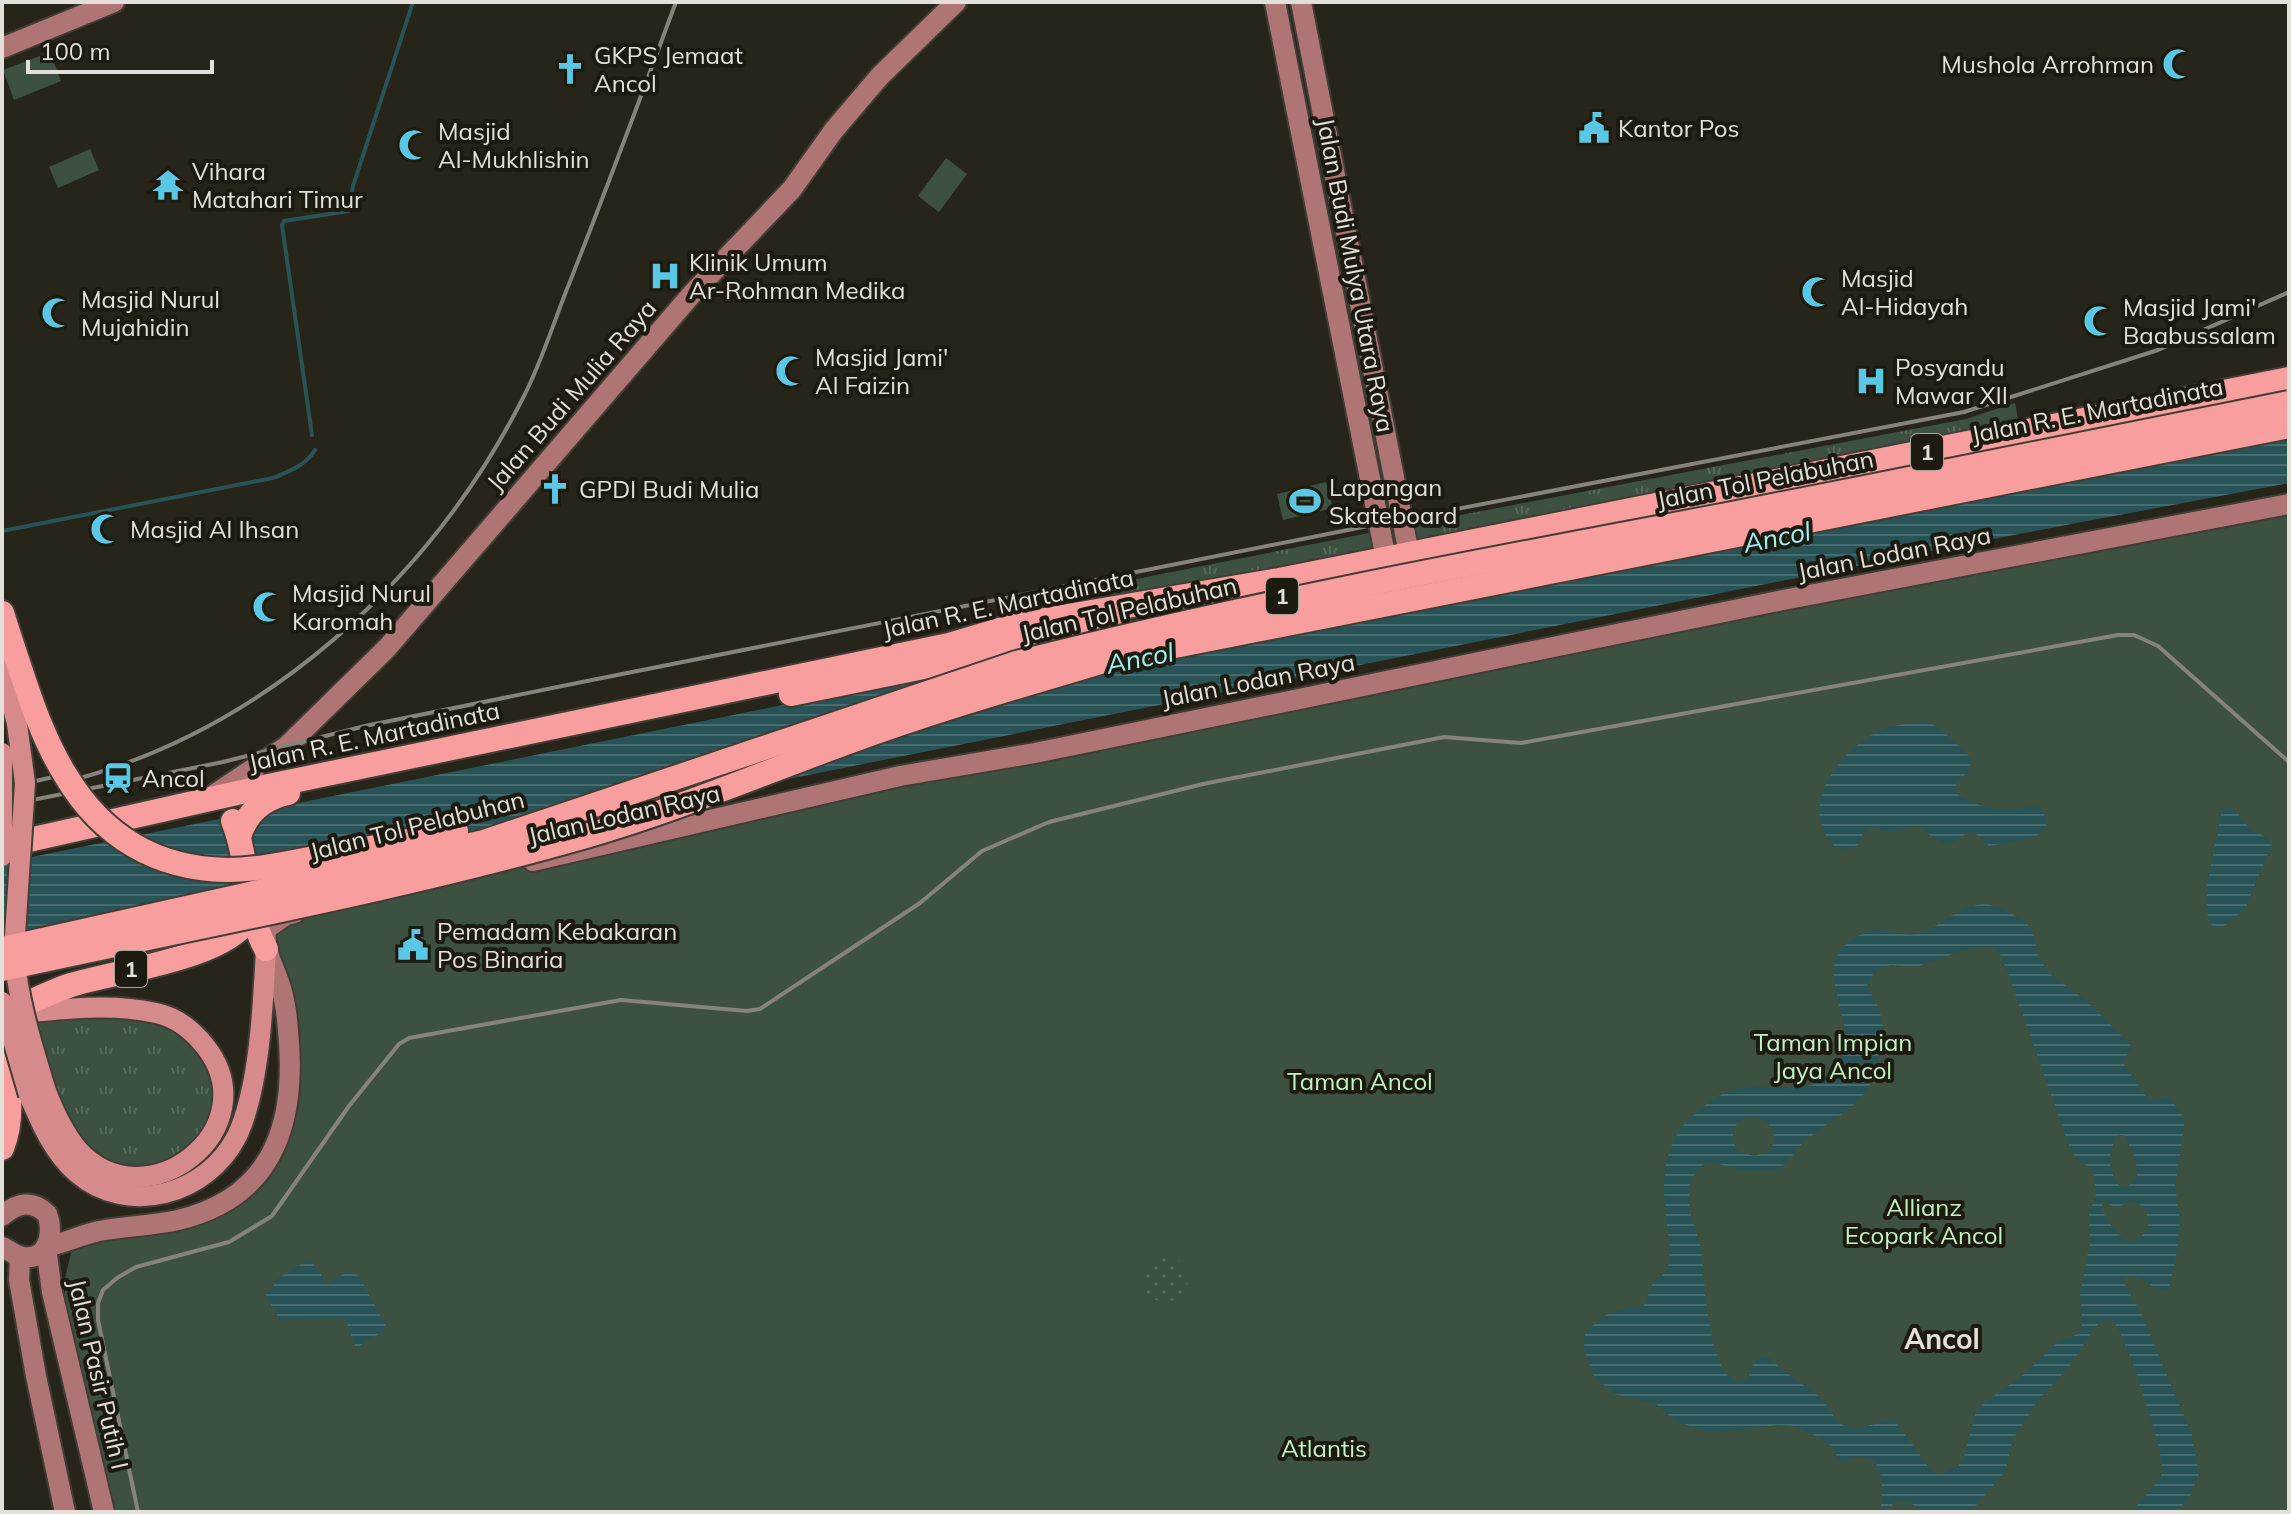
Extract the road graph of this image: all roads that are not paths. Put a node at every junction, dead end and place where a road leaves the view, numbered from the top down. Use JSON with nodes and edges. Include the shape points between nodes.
{"nodes":[{"id":1,"x":114,"y":2,"type":"edge"},
{"id":2,"x":956,"y":2,"type":"edge"},
{"id":3,"x":1275,"y":2,"type":"edge"},
{"id":4,"x":1301,"y":2,"type":"edge"},
{"id":5,"x":2,"y":48,"type":"edge"},
{"id":6,"x":1359,"y":310,"type":"junction"},
{"id":7,"x":1337,"y":314,"type":"junction"},
{"id":8,"x":2289,"y":379,"type":"edge"},
{"id":9,"x":2289,"y":402,"type":"edge"},
{"id":10,"x":2289,"y":426,"type":"edge"},
{"id":11,"x":1389,"y":455,"type":"junction"},
{"id":12,"x":1367,"y":459,"type":"junction"},
{"id":13,"x":2289,"y":504,"type":"edge"},
{"id":14,"x":1397,"y":556,"type":"junction"},
{"id":15,"x":2,"y":613,"type":"edge"},
{"id":16,"x":2,"y":662,"type":"edge"},
{"id":17,"x":2,"y":753,"type":"edge"},
{"id":18,"x":696,"y":769,"type":"junction"},
{"id":19,"x":214,"y":805,"type":"junction"},
{"id":20,"x":239,"y":837,"type":"junction"},
{"id":21,"x":2,"y":846,"type":"edge"},
{"id":22,"x":2,"y":856,"type":"edge"},
{"id":23,"x":251,"y":914,"type":"junction"},
{"id":24,"x":194,"y":927,"type":"junction"},
{"id":25,"x":2,"y":949,"type":"edge"},
{"id":26,"x":266,"y":949,"type":"junction"},
{"id":27,"x":2,"y":969,"type":"edge"},
{"id":28,"x":2,"y":986,"type":"edge"},
{"id":29,"x":3,"y":1011,"type":"edge"},
{"id":30,"x":2,"y":1049,"type":"edge"},
{"id":31,"x":38,"y":1093,"type":"junction"},
{"id":32,"x":2,"y":1148,"type":"edge"},
{"id":33,"x":2,"y":1216,"type":"edge"},
{"id":34,"x":46,"y":1247,"type":"junction"},
{"id":35,"x":11,"y":1252,"type":"edge"},
{"id":36,"x":65,"y":1512,"type":"edge"},
{"id":37,"x":104,"y":1512,"type":"edge"}],
"edges":[{"from":1,"to":5,"type":"street"},
{"from":2,"to":19,"type":"street","name":"Jalan Budi Mulia Raya","via":[[880,76],[792,189],[692,294],[387,648],[287,746]]},
{"from":3,"to":7,"type":"street","name":"Jalan Budi Mulya Utara Raya"},
{"from":4,"to":6,"type":"street","name":"Jalan Budi Mulya Utara Raya"},
{"from":6,"to":7,"type":"street"},
{"from":6,"to":11,"type":"street","name":"Jalan Budi Mulya Utara Raya"},
{"from":7,"to":12,"type":"street","name":"Jalan Budi Mulya Utara Raya"},
{"from":8,"to":14,"type":"highway","name":"Jalan R. E. Martadinata","number":"1"},
{"from":9,"to":18,"type":"highway","name":"Jalan Tol Pelabuhan","number":"1","bridge":true,"via":[[1104,641],[1017,663]]},
{"from":9,"to":20,"type":"highway","name":"Jalan R. E. Martadinata","number":"1","via":[[276,796],[255,808]]},
{"from":10,"to":24,"type":"highway","name":"Jalan Tol Pelabuhan","number":"1","bridge":true,"via":[[1114,658],[846,743],[591,834],[353,895]]},
{"from":11,"to":12,"type":"street"},
{"from":11,"to":14,"type":"street","name":"Jalan Budi Mulya Utara Raya"},
{"from":12,"to":14,"type":"street","name":"Jalan Budi Mulya Utara Raya"},
{"from":13,"to":26,"type":"street","name":"Jalan Lodan Raya","via":[[900,776],[286,915],[266,929]]},
{"from":14,"to":19,"type":"highway","name":"Jalan R. E. Martadinata","number":"1","via":[[1016,625],[949,645]]},
{"from":15,"to":18,"type":"highway","bridge":true,"via":[[38,718],[64,775],[82,800],[106,828],[137,848],[190,867],[271,866],[432,837]]},
{"from":16,"to":31,"type":"main road","bridge":true,"via":[[25,783],[14,950]]},
{"from":17,"to":22,"type":"main road","bridge":true},
{"from":18,"to":25,"type":"highway","name":"Jalan Tol Pelabuhan","number":"1","bridge":true,"via":[[484,842]]},
{"from":19,"to":20,"type":"highway","via":[[230,813]]},
{"from":19,"to":21,"type":"highway","name":"Jalan R. E. Martadinata","number":"1","via":[[165,809]]},
{"from":20,"to":23,"type":"highway","bridge":true},
{"from":23,"to":26,"type":"highway"},
{"from":23,"to":29,"type":"highway","number":"1","via":[[238,932],[217,945],[73,984]]},
{"from":24,"to":27,"type":"highway","name":"Jalan Tol Pelabuhan","number":"1","bridge":true},
{"from":24,"to":28,"type":"highway","bridge":true},
{"from":26,"to":31,"type":"main road","via":[[262,1012],[245,1112],[220,1161],[191,1185],[141,1197],[87,1181],[51,1141]]},
{"from":26,"to":34,"type":"street","via":[[287,1016],[290,1090],[281,1135],[262,1171],[237,1195],[202,1213],[94,1232]]},
{"from":29,"to":31,"type":"main road","bridge":true},
{"from":29,"to":31,"type":"main road","via":[[104,1009],[172,1018],[196,1034],[210,1053],[224,1097],[217,1126],[202,1149],[162,1174],[134,1176],[105,1169],[80,1151]]},
{"from":30,"to":32,"type":"highway","via":[[9,1124]]},
{"from":33,"to":34,"type":"street","name":"Jalan Pasir Putih I","via":[[26,1203],[41,1208],[52,1231]]},
{"from":34,"to":35,"type":"street","via":[[33,1255]]},
{"from":34,"to":37,"type":"street","name":"Jalan Pasir Putih I"},
{"from":35,"to":36,"type":"street"}]}
